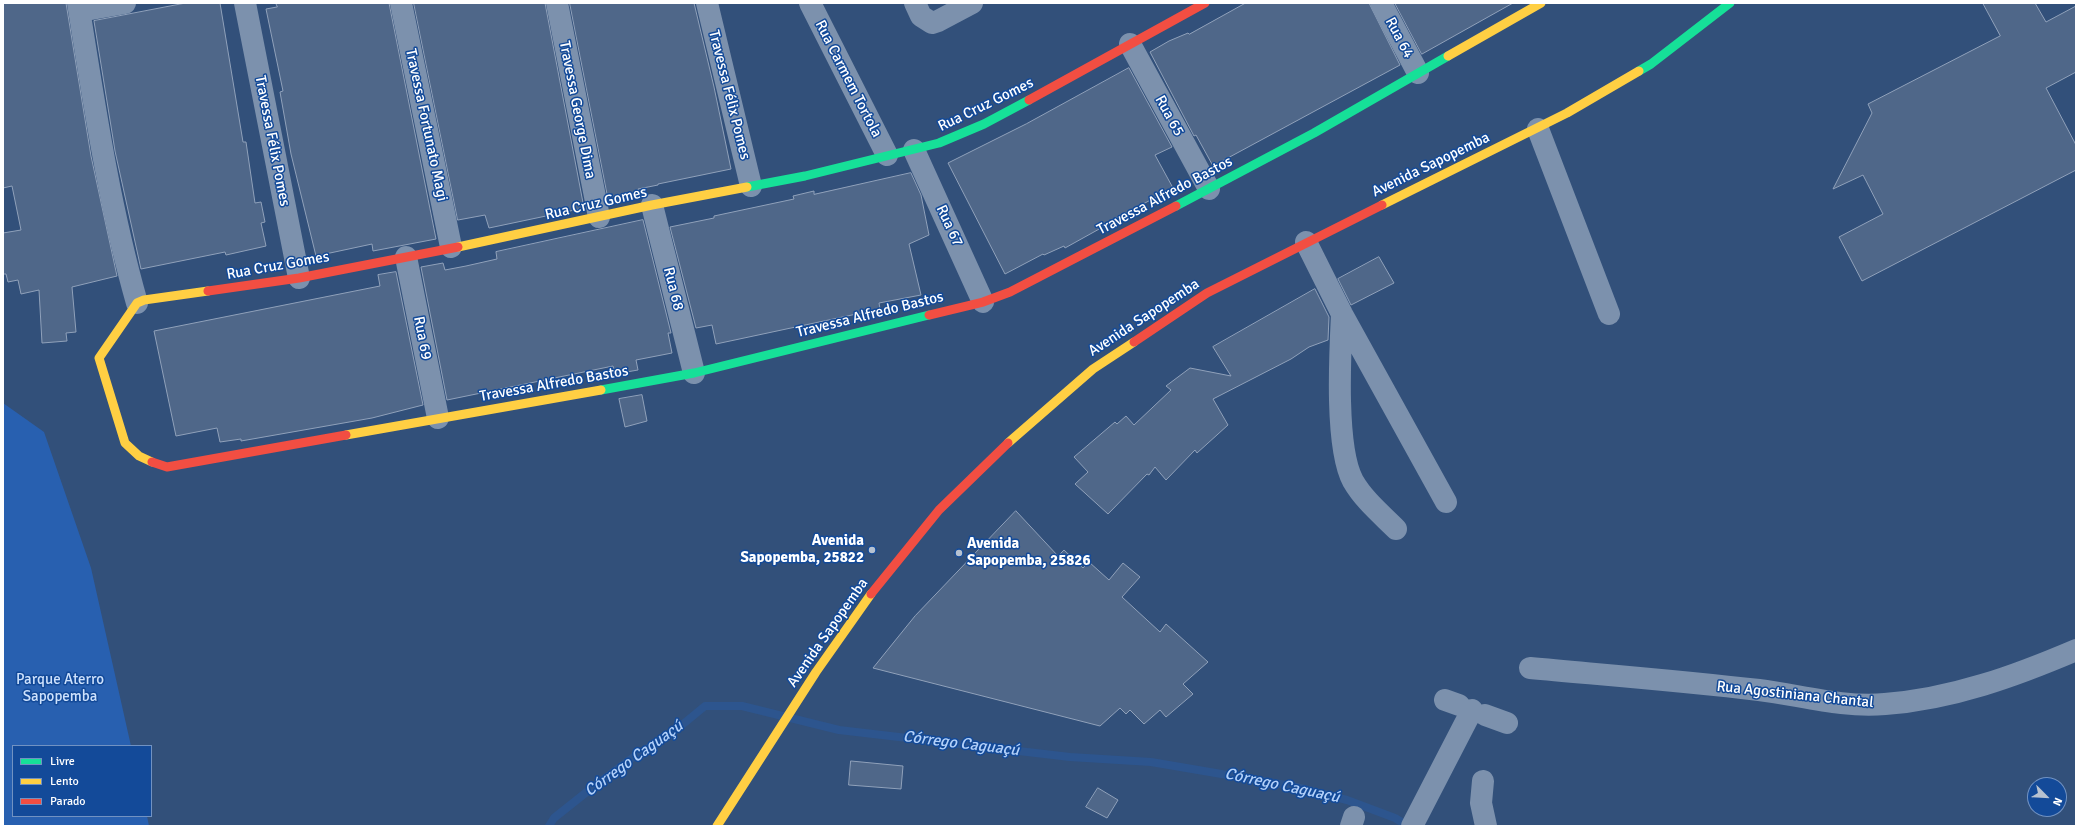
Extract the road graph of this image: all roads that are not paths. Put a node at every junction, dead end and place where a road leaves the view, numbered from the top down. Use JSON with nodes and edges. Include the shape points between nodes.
{"nodes":[{"id":1,"x":125,"y":3,"type":"edge"},
{"id":2,"x":245,"y":3,"type":"edge"},
{"id":3,"x":401,"y":3,"type":"edge"},
{"id":4,"x":557,"y":3,"type":"edge"},
{"id":5,"x":707,"y":3,"type":"edge"},
{"id":6,"x":810,"y":3,"type":"edge"},
{"id":7,"x":972,"y":3,"type":"edge"},
{"id":8,"x":1205,"y":3,"type":"edge"},
{"id":9,"x":1381,"y":3,"type":"edge"},
{"id":10,"x":1541,"y":3,"type":"edge"},
{"id":11,"x":79,"y":7,"type":"edge"},
{"id":12,"x":1718,"y":7,"type":"edge"},
{"id":13,"x":920,"y":11,"type":"edge"},
{"id":14,"x":1130,"y":44,"type":"junction"},
{"id":15,"x":1418,"y":73,"type":"junction"},
{"id":16,"x":1538,"y":129,"type":"junction"},
{"id":17,"x":914,"y":150,"type":"junction"},
{"id":18,"x":887,"y":155,"type":"junction"},
{"id":19,"x":751,"y":186,"type":"junction"},
{"id":20,"x":1209,"y":189,"type":"junction"},
{"id":21,"x":652,"y":205,"type":"junction"},
{"id":22,"x":599,"y":217,"type":"junction"},
{"id":23,"x":1306,"y":242,"type":"junction"},
{"id":24,"x":451,"y":247,"type":"junction"},
{"id":25,"x":406,"y":257,"type":"junction"},
{"id":26,"x":299,"y":278,"type":"junction"},
{"id":27,"x":984,"y":302,"type":"junction"},
{"id":28,"x":137,"y":303,"type":"junction"},
{"id":29,"x":1342,"y":314,"type":"junction"},
{"id":30,"x":1609,"y":314,"type":"dead end"},
{"id":31,"x":694,"y":373,"type":"junction"},
{"id":32,"x":438,"y":418,"type":"junction"},
{"id":33,"x":1446,"y":502,"type":"dead end"},
{"id":34,"x":1396,"y":529,"type":"dead end"},
{"id":35,"x":2076,"y":650,"type":"edge"},
{"id":36,"x":1530,"y":668,"type":"dead end"},
{"id":37,"x":1507,"y":723,"type":"dead end"},
{"id":38,"x":1483,"y":781,"type":"dead end"},
{"id":39,"x":716,"y":826,"type":"edge"},
{"id":40,"x":1412,"y":826,"type":"edge"},
{"id":41,"x":1486,"y":826,"type":"edge"}],
"edges":[{"from":1,"to":11,"type":"street"},
{"from":2,"to":26,"type":"street","name":"Travessa Félix Pomes"},
{"from":3,"to":24,"type":"street","name":"Travessa Fortunato Magi"},
{"from":4,"to":22,"type":"street","name":"Travessa George Dima"},
{"from":5,"to":19,"type":"street","name":"Travessa Félix Pomes"},
{"from":6,"to":18,"type":"street","name":"Rua Carmem Tortola"},
{"from":7,"to":13,"type":"street","via":[[932,22]]},
{"from":8,"to":14,"type":"street","name":"Rua Cruz Gomes"},
{"from":9,"to":15,"type":"street","name":"Rua 64"},
{"from":10,"to":15,"type":"street","name":"Travessa Alfredo Bastos"},
{"from":11,"to":28,"type":"street","via":[[117,222],[126,267]]},
{"from":12,"to":16,"type":"street","name":"Avenida Sapopemba","via":[[1651,64]]},
{"from":14,"to":17,"type":"street","name":"Rua Cruz Gomes","via":[[984,124],[939,143]]},
{"from":14,"to":20,"type":"street","name":"Rua 65"},
{"from":15,"to":20,"type":"street","name":"Travessa Alfredo Bastos"},
{"from":16,"to":23,"type":"street","name":"Avenida Sapopemba"},
{"from":16,"to":30,"type":"street"},
{"from":17,"to":18,"type":"street","name":"Rua Cruz Gomes"},
{"from":17,"to":27,"type":"street","name":"Rua 67"},
{"from":18,"to":19,"type":"street","name":"Rua Cruz Gomes","via":[[805,176]]},
{"from":19,"to":21,"type":"street","name":"Rua Cruz Gomes"},
{"from":20,"to":27,"type":"street","name":"Travessa Alfredo Bastos","via":[[1010,292]]},
{"from":21,"to":22,"type":"street","name":"Rua Cruz Gomes"},
{"from":21,"to":31,"type":"street","name":"Rua 68"},
{"from":22,"to":24,"type":"street","name":"Rua Cruz Gomes"},
{"from":23,"to":29,"type":"street"},
{"from":23,"to":39,"type":"street","name":"Avenida Sapopemba","via":[[1207,293],[1093,369],[1029,424],[938,510],[868,597]]},
{"from":24,"to":25,"type":"street","name":"Rua Cruz Gomes"},
{"from":25,"to":26,"type":"street","name":"Rua Cruz Gomes"},
{"from":25,"to":32,"type":"street","name":"Rua 69"},
{"from":26,"to":28,"type":"street","name":"Rua Cruz Gomes"},
{"from":27,"to":31,"type":"street","name":"Travessa Alfredo Bastos"},
{"from":28,"to":32,"type":"street","name":"Travessa Alfredo Bastos","via":[[99,358],[125,443],[142,459],[167,467]]},
{"from":29,"to":33,"type":"street"},
{"from":29,"to":34,"type":"street","via":[[1340,363],[1346,461],[1353,480],[1366,499]]},
{"from":31,"to":32,"type":"street","name":"Travessa Alfredo Bastos"},
{"from":35,"to":36,"type":"street","name":"Rua Agostiniana Chantal","via":[[2021,674],[1948,695],[1884,705]]},
{"from":37,"to":40,"type":"street","via":[[1465,707]]},
{"from":38,"to":41,"type":"street","via":[[1481,803]]}]}
